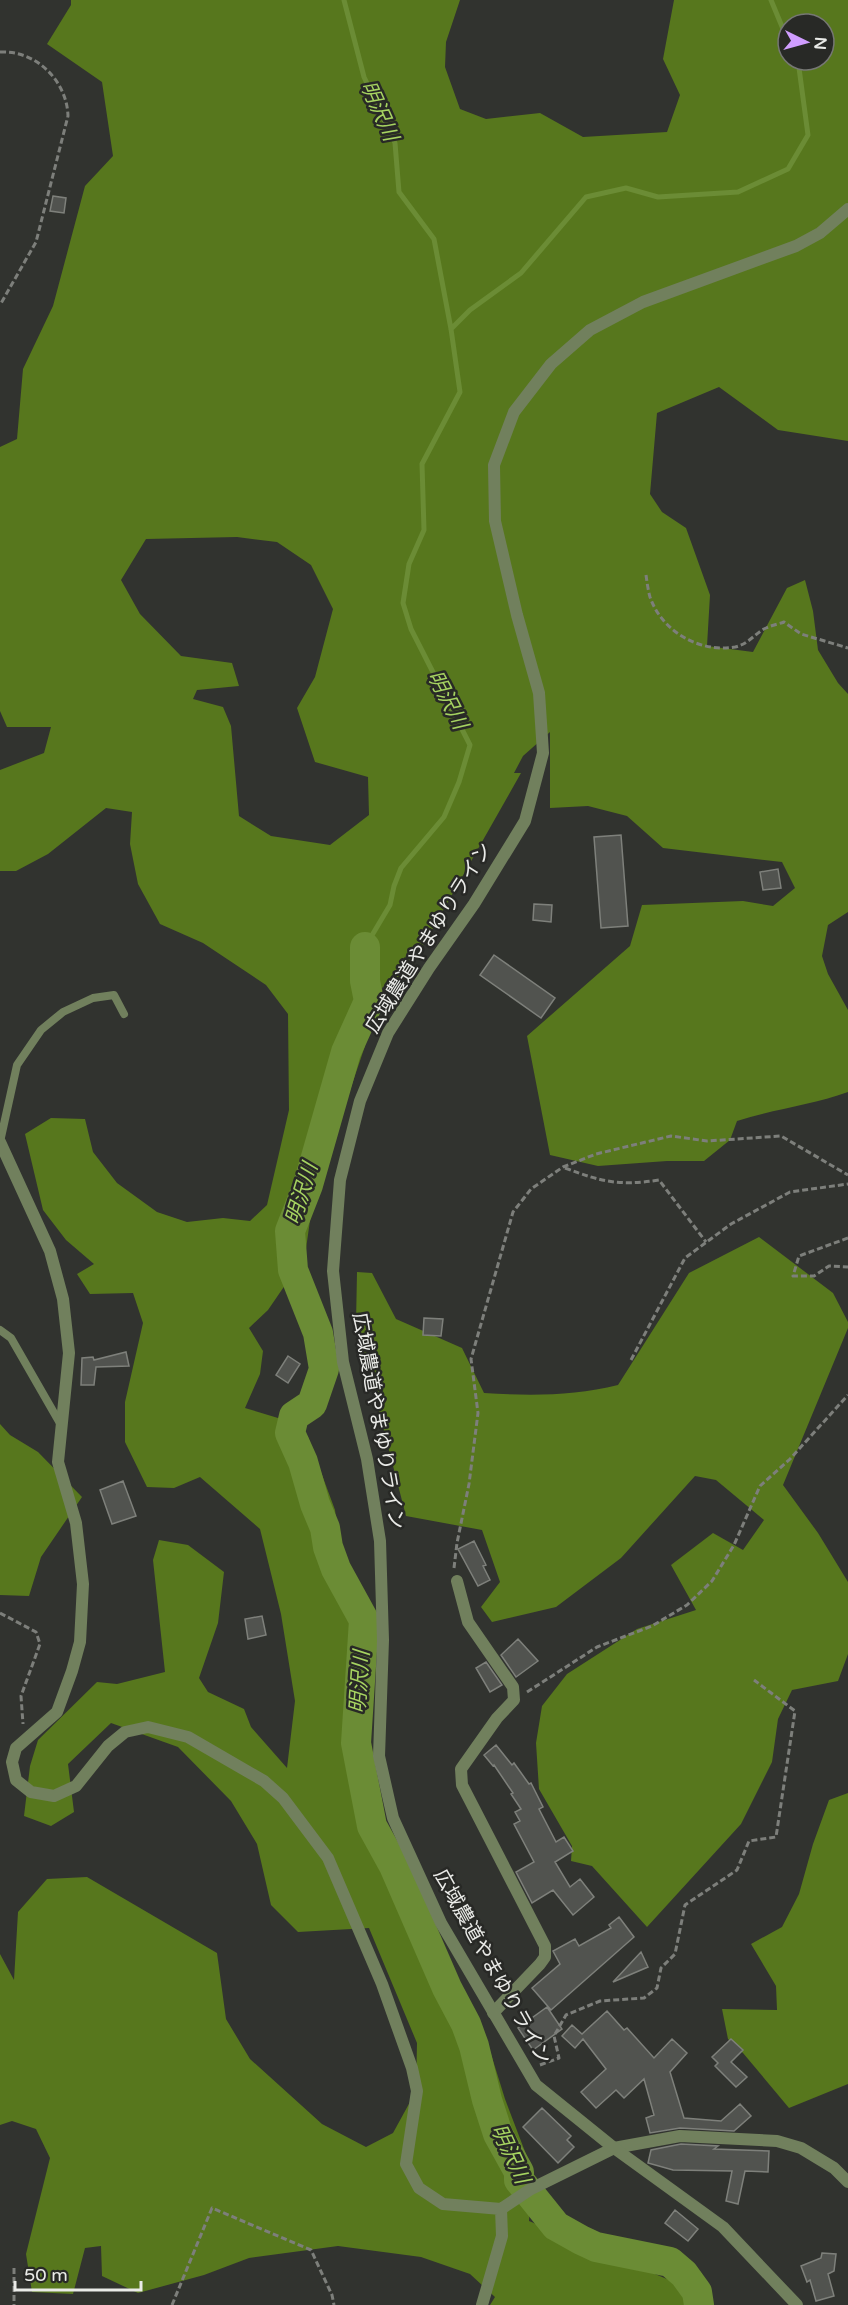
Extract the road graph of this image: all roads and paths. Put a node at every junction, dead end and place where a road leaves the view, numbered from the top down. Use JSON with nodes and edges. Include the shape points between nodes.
{"nodes":[{"id":1,"x":0,"y":52,"type":"edge"},
{"id":2,"x":848,"y":209,"type":"edge"},
{"id":3,"x":0,"y":305,"type":"edge"},
{"id":4,"x":646,"y":575,"type":"dead end"},
{"id":5,"x":848,"y":648,"type":"edge"},
{"id":6,"x":124,"y":1014,"type":"dead end"},
{"id":7,"x":0,"y":1142,"type":"edge"},
{"id":8,"x":563,"y":1167,"type":"junction"},
{"id":9,"x":848,"y":1175,"type":"edge"},
{"id":10,"x":848,"y":1184,"type":"edge"},
{"id":11,"x":848,"y":1238,"type":"edge"},
{"id":12,"x":706,"y":1242,"type":"junction"},
{"id":13,"x":848,"y":1267,"type":"edge"},
{"id":14,"x":0,"y":1330,"type":"edge"},
{"id":15,"x":631,"y":1360,"type":"dead end"},
{"id":16,"x":848,"y":1395,"type":"edge"},
{"id":17,"x":61,"y":1426,"type":"junction"},
{"id":18,"x":457,"y":1581,"type":"joint"},
{"id":19,"x":0,"y":1612,"type":"edge"},
{"id":20,"x":754,"y":1680,"type":"dead end"},
{"id":21,"x":514,"y":1700,"type":"junction"},
{"id":22,"x":24,"y":1738,"type":"junction"},
{"id":23,"x":493,"y":2013,"type":"junction"},
{"id":24,"x":527,"y":2070,"type":"junction"},
{"id":25,"x":614,"y":2148,"type":"junction"},
{"id":26,"x":848,"y":2182,"type":"edge"},
{"id":27,"x":501,"y":2209,"type":"junction"},
{"id":28,"x":14,"y":2268,"type":"dead end"},
{"id":29,"x":15,"y":2305,"type":"edge"},
{"id":30,"x":173,"y":2305,"type":"edge"},
{"id":31,"x":334,"y":2305,"type":"edge"},
{"id":32,"x":482,"y":2305,"type":"edge"},
{"id":33,"x":797,"y":2305,"type":"edge"}],
"edges":[{"from":1,"to":3,"type":"path","via":[[31,58],[48,71],[62,88],[68,116],[36,242]]},
{"from":2,"to":23,"type":"street","name":"広域農道やまゆりライン","via":[[820,233],[796,246],[643,302],[590,330],[551,364],[514,412],[494,465],[495,521],[539,693],[543,753],[525,821],[388,1033],[360,1101],[340,1180],[333,1271],[342,1350],[367,1459],[380,1541],[383,1640],[379,1756],[393,1818],[441,1923]]},
{"from":4,"to":5,"type":"path","via":[[650,598],[679,636],[707,646],[735,647],[784,622],[801,634]]},
{"from":6,"to":7,"type":"lane","via":[[114,995],[93,998],[63,1012],[41,1030],[17,1065]]},
{"from":7,"to":17,"type":"street","via":[[50,1251],[63,1299],[69,1353]]},
{"from":8,"to":9,"type":"path","via":[[596,1154],[671,1136],[707,1141],[781,1136]]},
{"from":8,"to":12,"type":"path","via":[[596,1180],[631,1184],[659,1180]]},
{"from":8,"to":18,"type":"path","via":[[531,1189],[513,1212],[471,1359],[478,1413],[454,1559]]},
{"from":10,"to":12,"type":"path","via":[[790,1192]]},
{"from":11,"to":13,"type":"path","via":[[799,1257],[793,1276],[814,1276],[829,1266]]},
{"from":12,"to":15,"type":"path","via":[[685,1258]]},
{"from":14,"to":17,"type":"lane","via":[[11,1338]]},
{"from":16,"to":21,"type":"path","via":[[760,1486],[729,1554],[712,1581],[687,1605],[652,1626],[597,1647]]},
{"from":17,"to":22,"type":"street","via":[[58,1462],[76,1523],[83,1584],[80,1642],[57,1712]]},
{"from":18,"to":21,"type":"street","via":[[468,1622],[513,1687]]},
{"from":19,"to":22,"type":"path","via":[[36,1632],[40,1644],[21,1696]]},
{"from":20,"to":24,"type":"path","via":[[795,1711],[776,1837],[749,1841],[737,1870],[685,1905],[675,1954],[661,1968],[657,1988],[644,1998],[600,2001],[566,2015],[554,2036],[559,2058]]},
{"from":21,"to":23,"type":"street","via":[[461,1768],[462,1785],[545,1946],[540,1964]]},
{"from":22,"to":27,"type":"street","via":[[12,1762],[16,1780],[31,1791],[54,1796],[76,1786],[108,1746],[125,1732],[148,1727],[188,1737],[264,1781],[283,1798],[328,1858],[382,1984],[412,2068],[417,2091],[406,2164],[419,2188],[443,2204]]},
{"from":23,"to":24,"type":"street","name":"広域農道やまゆりライン"},
{"from":24,"to":25,"type":"street","name":"広域農道やまゆりライン","via":[[536,2085]]},
{"from":25,"to":26,"type":"street","via":[[681,2136],[777,2141],[801,2148],[834,2168]]},
{"from":25,"to":27,"type":"street","via":[[531,2189]]},
{"from":25,"to":33,"type":"street","name":"広域農道やまゆりライン","via":[[723,2227]]},
{"from":27,"to":32,"type":"street","via":[[502,2236]]},
{"from":28,"to":29,"type":"path"},
{"from":30,"to":31,"type":"path","via":[[212,2208],[311,2250]]}]}
